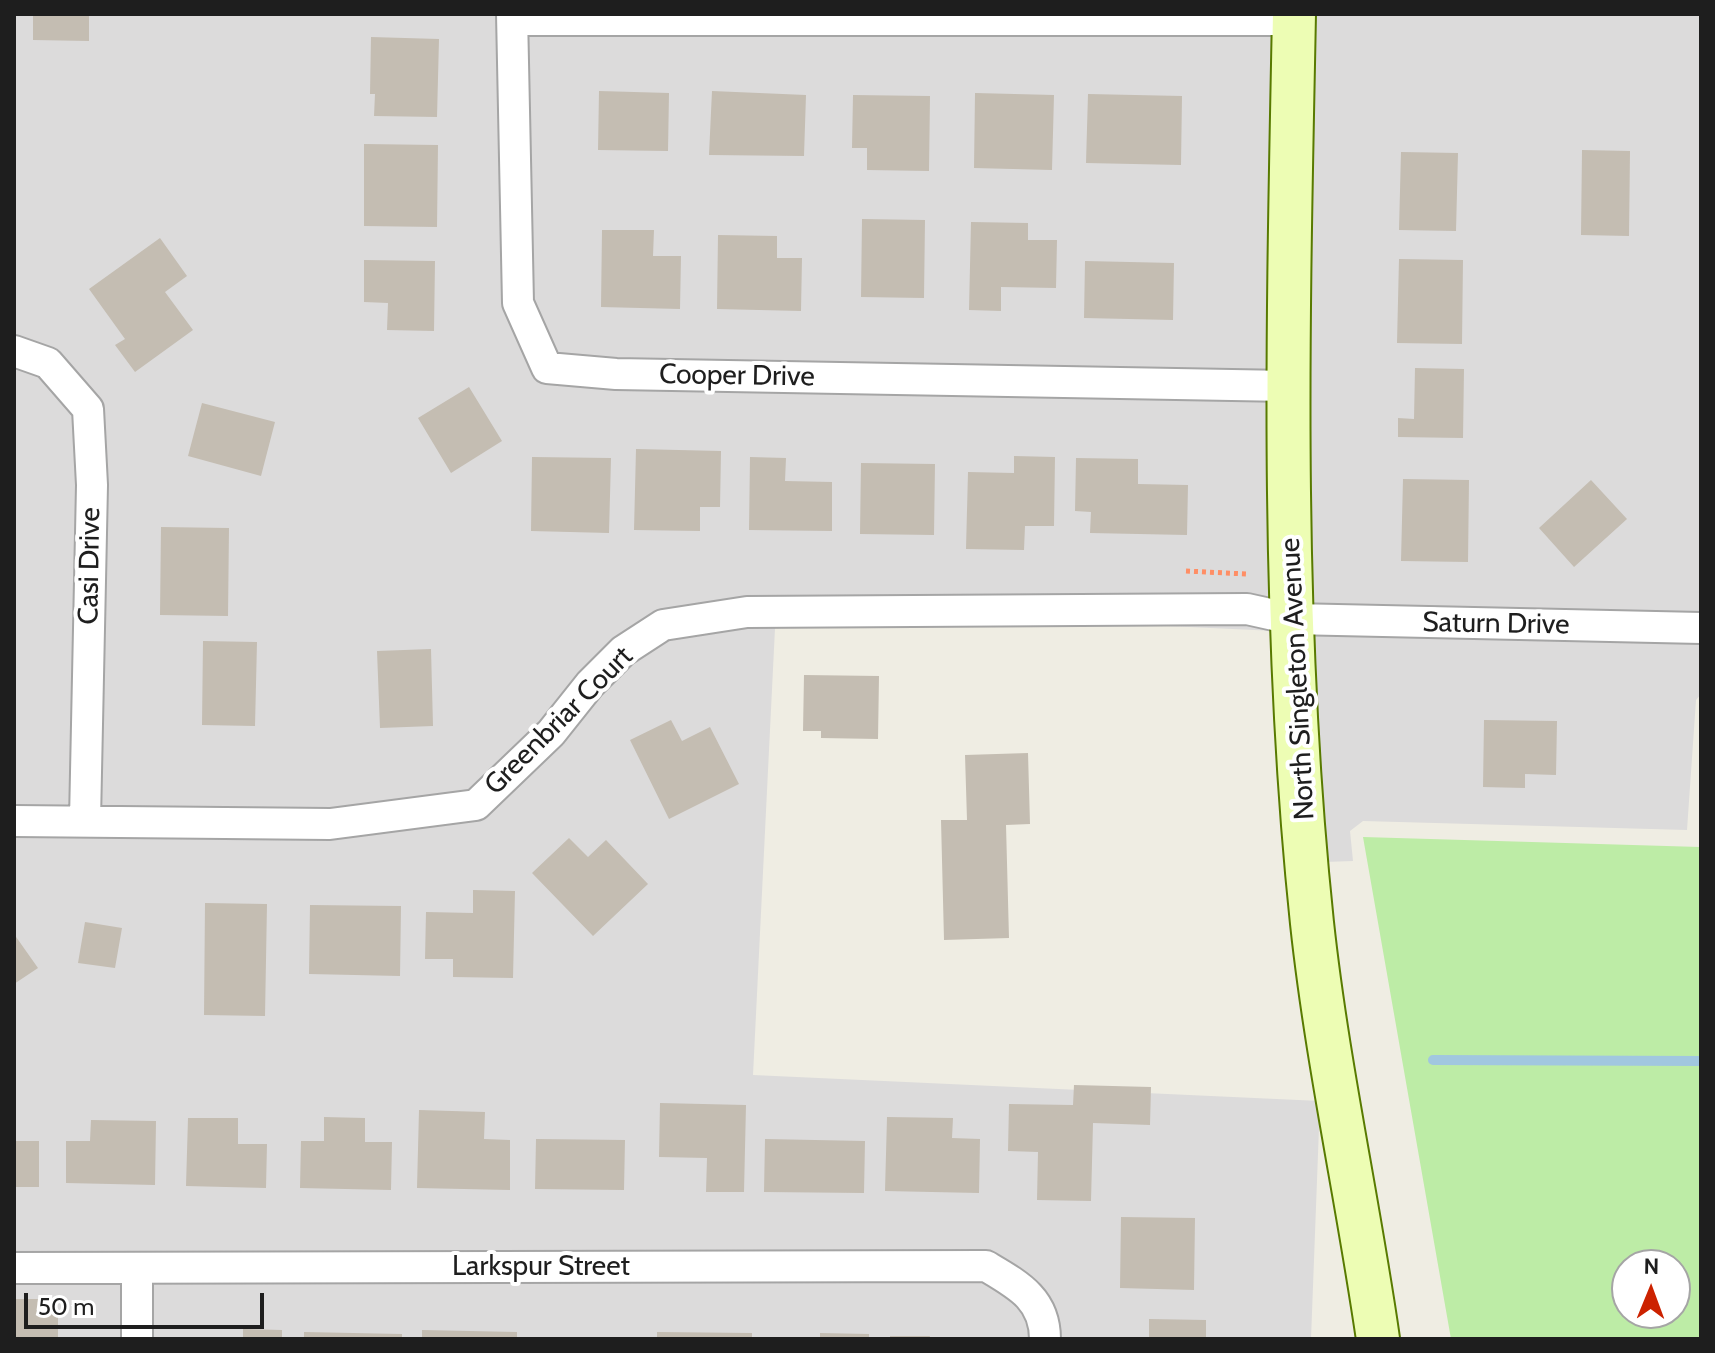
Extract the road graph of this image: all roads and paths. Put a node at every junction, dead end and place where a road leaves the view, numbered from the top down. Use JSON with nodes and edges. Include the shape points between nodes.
{"nodes":[{"id":1,"x":513,"y":17,"type":"edge"},
{"id":2,"x":1294,"y":17,"type":"edge"},
{"id":3,"x":14,"y":351,"type":"edge"},
{"id":4,"x":1288,"y":386,"type":"junction"},
{"id":5,"x":1186,"y":571,"type":"dead end"},
{"id":6,"x":1246,"y":574,"type":"dead end"},
{"id":7,"x":1292,"y":619,"type":"junction"},
{"id":8,"x":1701,"y":628,"type":"edge"},
{"id":9,"x":85,"y":820,"type":"junction"},
{"id":10,"x":14,"y":821,"type":"edge"},
{"id":11,"x":14,"y":1268,"type":"edge"},
{"id":12,"x":137,"y":1268,"type":"junction"},
{"id":13,"x":1045,"y":1329,"type":"edge"},
{"id":14,"x":137,"y":1339,"type":"edge"},
{"id":15,"x":1378,"y":1339,"type":"edge"}],
"edges":[{"from":1,"to":2,"type":"street"},
{"from":1,"to":4,"type":"street","name":"Cooper Drive","via":[[518,303],[547,368],[616,374]]},
{"from":2,"to":4,"type":"street","name":"North Singleton Avenue"},
{"from":3,"to":9,"type":"street","name":"Casi Drive","via":[[48,363],[88,409],[92,485]]},
{"from":4,"to":7,"type":"street","name":"North Singleton Avenue"},
{"from":5,"to":6,"type":"path"},
{"from":7,"to":8,"type":"street","name":"Saturn Drive"},
{"from":7,"to":9,"type":"street","name":"Greenbriar Court","via":[[1247,609],[761,612],[663,625],[623,651],[551,733],[476,805],[330,824]]},
{"from":7,"to":15,"type":"street","name":"North Singleton Avenue","via":[[1312,923]]},
{"from":9,"to":10,"type":"street","name":"Greenbriar Court"},
{"from":11,"to":12,"type":"street","name":"Larkspur Street"},
{"from":12,"to":13,"type":"street","name":"Larkspur Street","via":[[986,1266],[1023,1287]]},
{"from":12,"to":14,"type":"street"}]}
